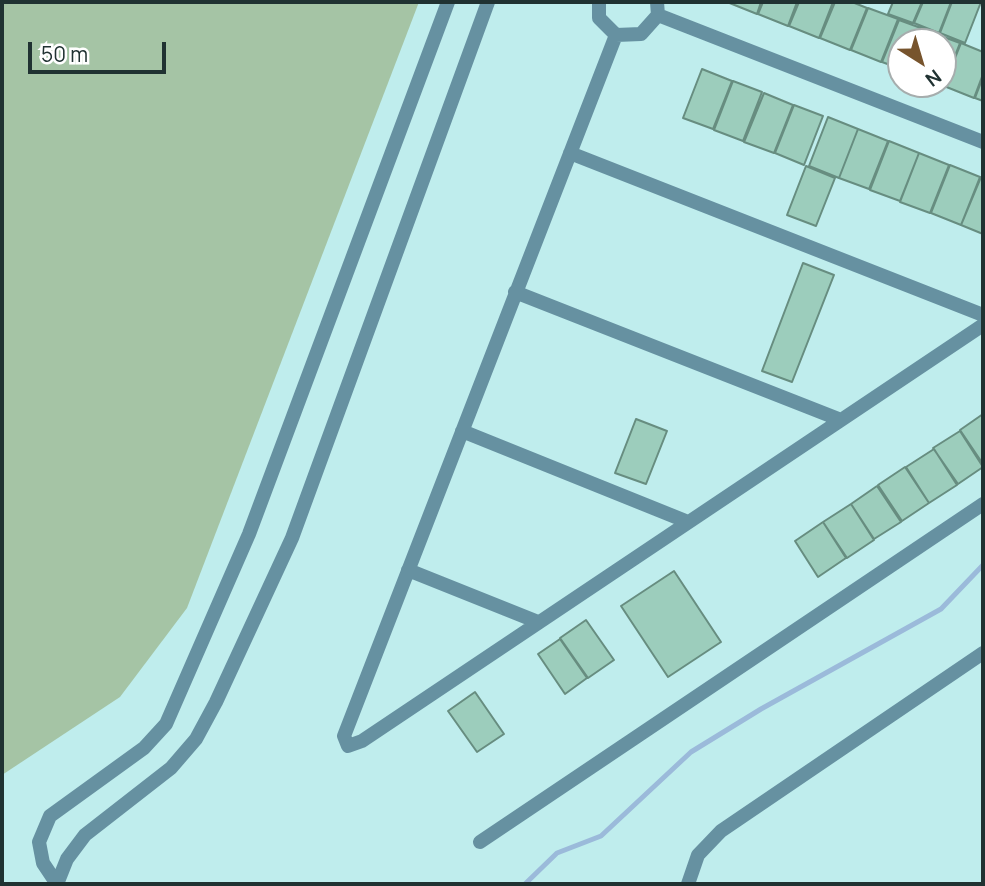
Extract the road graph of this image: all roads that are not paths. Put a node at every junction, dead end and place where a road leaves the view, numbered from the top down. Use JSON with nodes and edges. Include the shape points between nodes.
{"nodes":[{"id":1,"x":448,"y":2,"type":"edge"},
{"id":2,"x":488,"y":2,"type":"edge"},
{"id":3,"x":599,"y":2,"type":"edge"},
{"id":4,"x":657,"y":8,"type":"edge"},
{"id":5,"x":616,"y":35,"type":"junction"},
{"id":6,"x":983,"y":142,"type":"edge"},
{"id":7,"x":570,"y":153,"type":"junction"},
{"id":8,"x":515,"y":292,"type":"junction"},
{"id":9,"x":983,"y":315,"type":"edge"},
{"id":10,"x":983,"y":325,"type":"edge"},
{"id":11,"x":841,"y":420,"type":"junction"},
{"id":12,"x":462,"y":431,"type":"junction"},
{"id":13,"x":983,"y":504,"type":"edge"},
{"id":14,"x":688,"y":522,"type":"junction"},
{"id":15,"x":408,"y":570,"type":"junction"},
{"id":16,"x":538,"y":622,"type":"junction"},
{"id":17,"x":983,"y":653,"type":"edge"},
{"id":18,"x":480,"y":842,"type":"dead end"},
{"id":19,"x":57,"y":884,"type":"edge"},
{"id":20,"x":688,"y":884,"type":"edge"}],
"edges":[{"from":1,"to":19,"type":"street","via":[[254,521],[172,712],[144,748],[50,816],[39,842],[43,863]]},
{"from":2,"to":19,"type":"street","via":[[292,538],[216,702],[172,768],[85,835],[67,859]]},
{"from":3,"to":5,"type":"street","via":[[599,18]]},
{"from":4,"to":5,"type":"street","via":[[641,34]]},
{"from":4,"to":6,"type":"street"},
{"from":5,"to":7,"type":"street"},
{"from":7,"to":8,"type":"street"},
{"from":7,"to":9,"type":"street"},
{"from":8,"to":11,"type":"street"},
{"from":8,"to":12,"type":"street"},
{"from":10,"to":11,"type":"street"},
{"from":11,"to":14,"type":"street"},
{"from":12,"to":14,"type":"street"},
{"from":12,"to":15,"type":"street"},
{"from":13,"to":18,"type":"street"},
{"from":14,"to":16,"type":"street"},
{"from":15,"to":16,"type":"street"},
{"from":15,"to":16,"type":"street","via":[[344,736],[348,746]]},
{"from":17,"to":20,"type":"street","via":[[720,831],[698,855]]}]}
